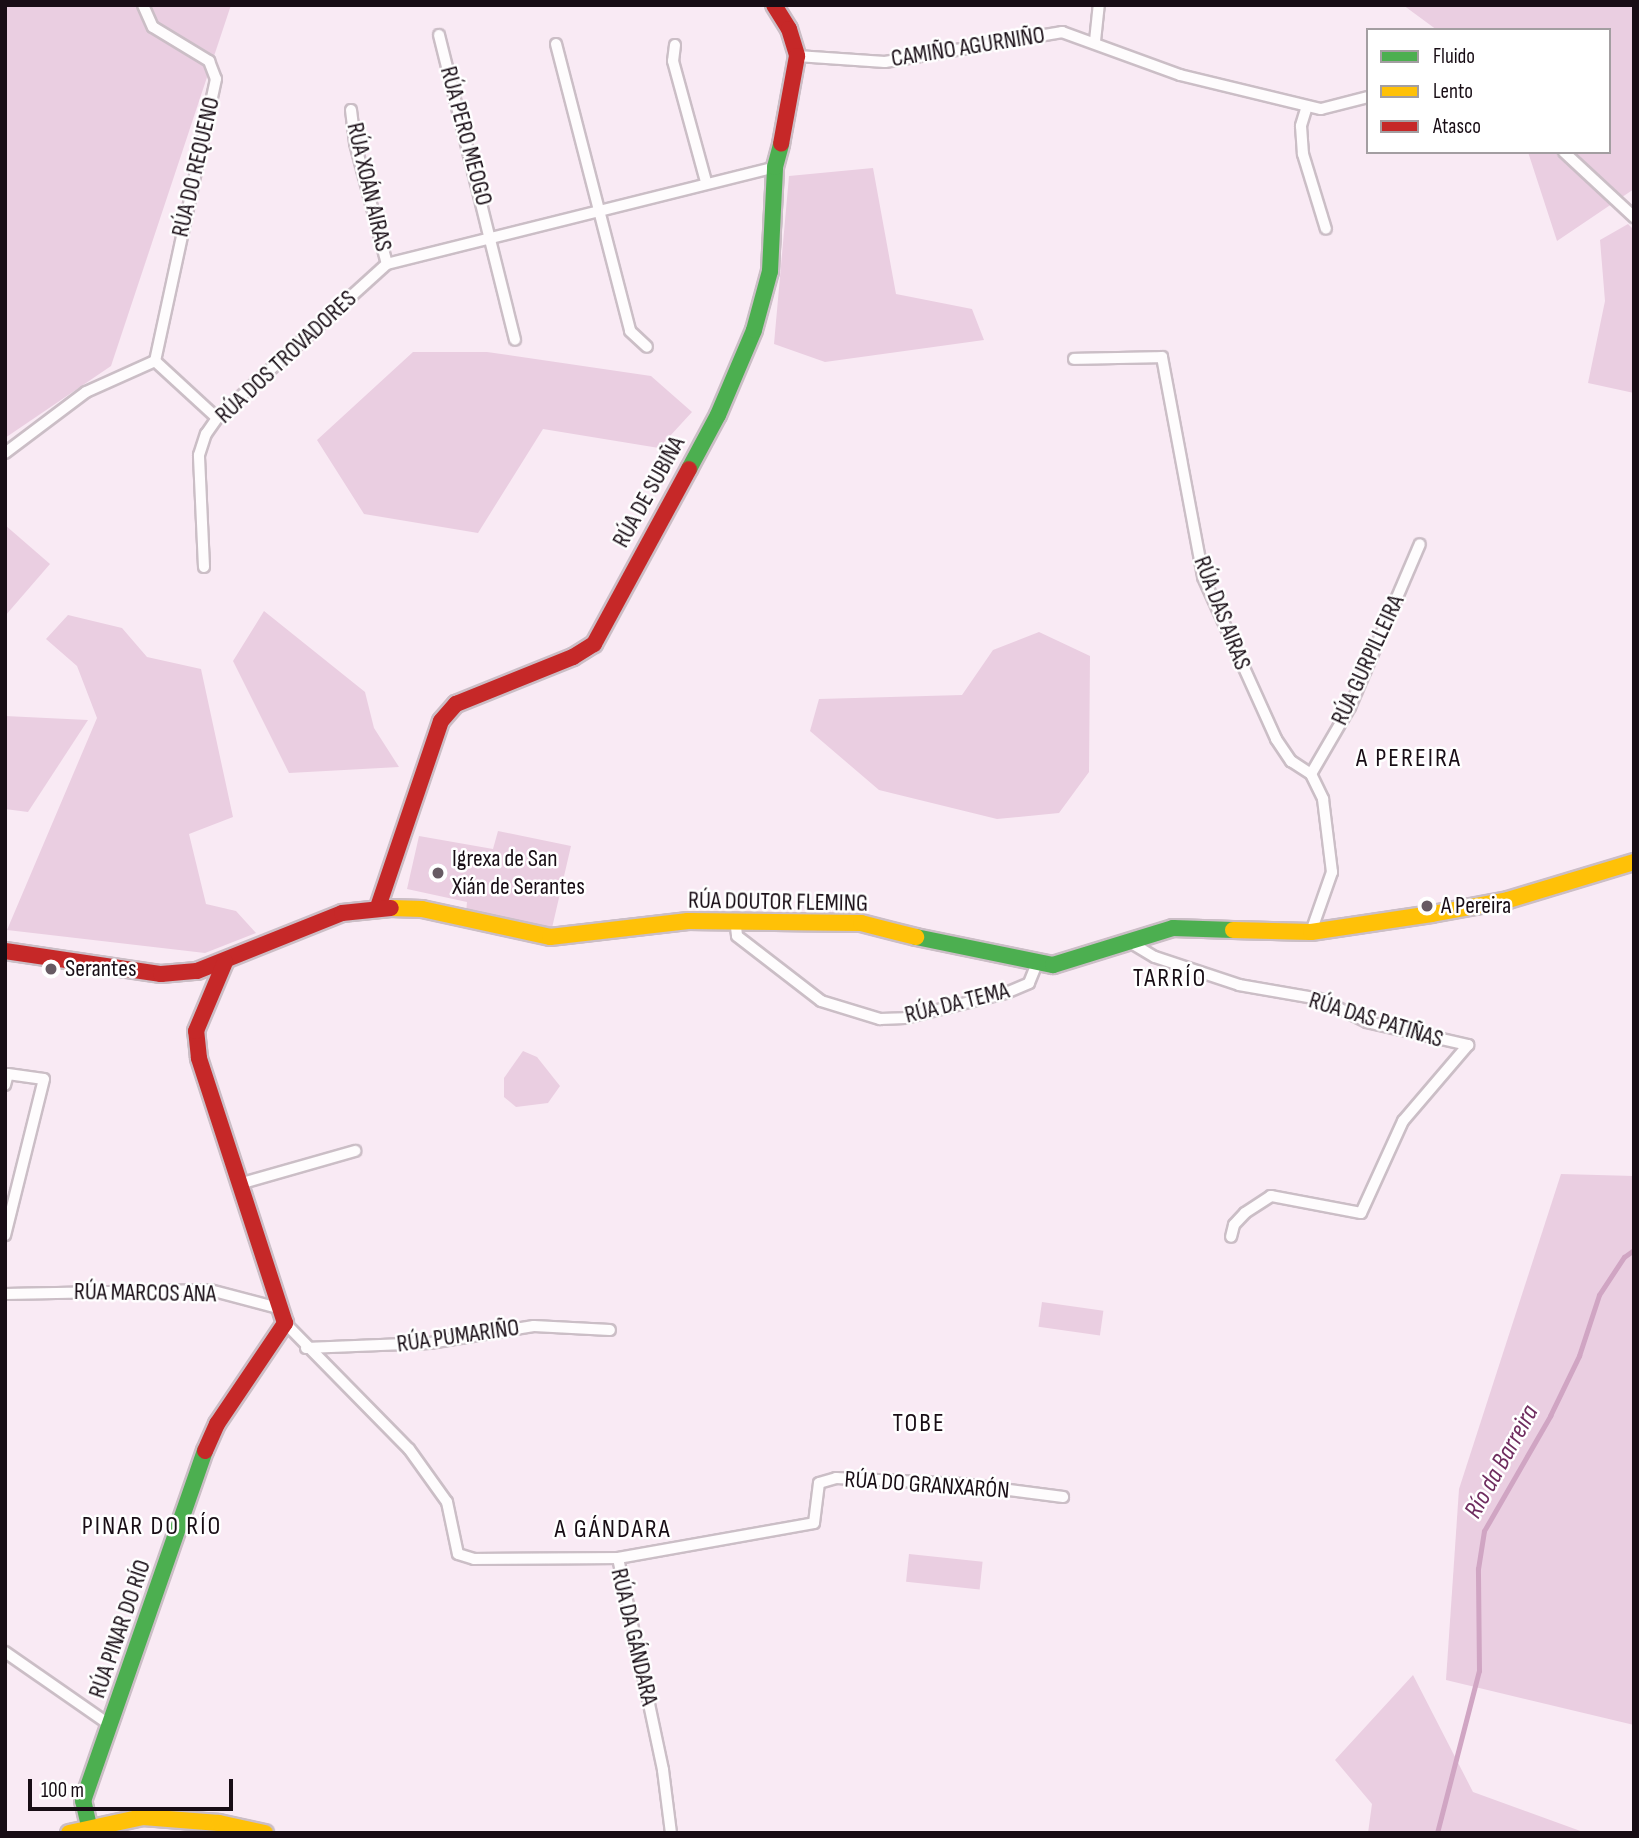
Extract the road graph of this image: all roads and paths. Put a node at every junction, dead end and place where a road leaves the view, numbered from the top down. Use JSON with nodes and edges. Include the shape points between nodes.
{"nodes":[{"id":1,"x":143,"y":5,"type":"edge"},
{"id":2,"x":774,"y":5,"type":"edge"},
{"id":3,"x":1099,"y":5,"type":"edge"},
{"id":4,"x":439,"y":35,"type":"dead end"},
{"id":5,"x":1095,"y":41,"type":"junction"},
{"id":6,"x":556,"y":44,"type":"dead end"},
{"id":7,"x":675,"y":45,"type":"dead end"},
{"id":8,"x":797,"y":56,"type":"junction"},
{"id":9,"x":1366,"y":98,"type":"edge"},
{"id":10,"x":1307,"y":106,"type":"junction"},
{"id":11,"x":351,"y":110,"type":"dead end"},
{"id":12,"x":1566,"y":154,"type":"edge"},
{"id":13,"x":775,"y":167,"type":"junction"},
{"id":14,"x":706,"y":182,"type":"junction"},
{"id":15,"x":599,"y":209,"type":"junction"},
{"id":16,"x":1634,"y":217,"type":"edge"},
{"id":17,"x":1326,"y":229,"type":"dead end"},
{"id":18,"x":492,"y":238,"type":"junction"},
{"id":19,"x":387,"y":264,"type":"junction"},
{"id":20,"x":515,"y":341,"type":"dead end"},
{"id":21,"x":647,"y":348,"type":"dead end"},
{"id":22,"x":1074,"y":359,"type":"dead end"},
{"id":23,"x":155,"y":361,"type":"junction"},
{"id":24,"x":216,"y":418,"type":"junction"},
{"id":25,"x":5,"y":453,"type":"edge"},
{"id":26,"x":1420,"y":544,"type":"dead end"},
{"id":27,"x":204,"y":566,"type":"dead end"},
{"id":28,"x":1311,"y":774,"type":"junction"},
{"id":29,"x":1634,"y":862,"type":"edge"},
{"id":30,"x":378,"y":906,"type":"junction"},
{"id":31,"x":735,"y":919,"type":"junction"},
{"id":32,"x":1311,"y":932,"type":"junction"},
{"id":33,"x":1126,"y":940,"type":"junction"},
{"id":34,"x":5,"y":951,"type":"edge"},
{"id":35,"x":225,"y":962,"type":"junction"},
{"id":36,"x":1037,"y":963,"type":"junction"},
{"id":37,"x":5,"y":1085,"type":"edge"},
{"id":38,"x":355,"y":1151,"type":"dead end"},
{"id":39,"x":239,"y":1184,"type":"junction"},
{"id":40,"x":5,"y":1235,"type":"edge"},
{"id":41,"x":1231,"y":1237,"type":"dead end"},
{"id":42,"x":5,"y":1294,"type":"edge"},
{"id":43,"x":284,"y":1316,"type":"junction"},
{"id":44,"x":610,"y":1330,"type":"dead end"},
{"id":45,"x":306,"y":1348,"type":"junction"},
{"id":46,"x":1063,"y":1497,"type":"dead end"},
{"id":47,"x":618,"y":1558,"type":"junction"},
{"id":48,"x":5,"y":1652,"type":"edge"},
{"id":49,"x":110,"y":1725,"type":"junction"},
{"id":50,"x":86,"y":1830,"type":"edge"},
{"id":51,"x":265,"y":1833,"type":"edge"},
{"id":52,"x":671,"y":1833,"type":"edge"}],
"edges":[{"from":1,"to":23,"type":"street","name":"RÚA DO REQUENO","via":[[153,27],[209,61],[216,79]]},
{"from":2,"to":8,"type":"street","name":"RÚA DE SUBIÑA","via":[[789,29]]},
{"from":3,"to":5,"type":"street"},
{"from":4,"to":18,"type":"street","name":"RÚA PERO MEOGO"},
{"from":5,"to":8,"type":"street","name":"CAMIÑO AGURNIÑO","via":[[1062,32],[885,62]]},
{"from":5,"to":10,"type":"street","name":"CAMIÑO AGURNIÑO","via":[[1180,75]]},
{"from":6,"to":15,"type":"street"},
{"from":7,"to":14,"type":"street","via":[[673,61]]},
{"from":8,"to":13,"type":"street","name":"RÚA DE SUBIÑA","via":[[794,90]]},
{"from":9,"to":10,"type":"street","name":"CAMIÑO AGURNIÑO","via":[[1321,109]]},
{"from":10,"to":17,"type":"street","via":[[1301,126],[1303,154]]},
{"from":11,"to":19,"type":"street","name":"RÚA XOÁN AIRAS","via":[[355,143]]},
{"from":12,"to":16,"type":"street"},
{"from":13,"to":14,"type":"street","name":"RÚA DOS TROVADORES"},
{"from":13,"to":30,"type":"street","name":"RÚA DE SUBIÑA","via":[[770,271],[754,330],[688,470],[594,643],[573,657],[456,704],[441,721]]},
{"from":14,"to":15,"type":"street","name":"RÚA DOS TROVADORES"},
{"from":15,"to":18,"type":"street","name":"RÚA DOS TROVADORES"},
{"from":15,"to":21,"type":"street","via":[[630,331]]},
{"from":18,"to":19,"type":"street","name":"RÚA DOS TROVADORES"},
{"from":18,"to":20,"type":"street"},
{"from":19,"to":24,"type":"street","name":"RÚA DOS TROVADORES"},
{"from":22,"to":28,"type":"street","name":"RÚA DAS AIRAS","via":[[1162,357],[1203,577],[1276,739],[1291,761]]},
{"from":23,"to":24,"type":"street"},
{"from":23,"to":25,"type":"street","via":[[86,392]]},
{"from":24,"to":27,"type":"street","name":"RÚA DOS TROVADORES","via":[[199,455]]},
{"from":26,"to":28,"type":"street","name":"RÚA GURPILLEIRA","via":[[1350,707]]},
{"from":28,"to":32,"type":"street","name":"RÚA DAS AIRAS","via":[[1323,799],[1332,872]]},
{"from":29,"to":32,"type":"street","name":"RÚA DOUTOR FLEMING","via":[[1508,900]]},
{"from":30,"to":31,"type":"street","name":"RÚA DOUTOR FLEMING","via":[[422,909],[550,937]]},
{"from":30,"to":35,"type":"street","name":"RÚA DOUTOR FLEMING","via":[[342,913]]},
{"from":31,"to":36,"type":"street","name":"RÚA DOUTOR FLEMING","via":[[861,923]]},
{"from":31,"to":36,"type":"street","name":"RÚA DA TEMA","via":[[737,936],[821,1001],[880,1019],[905,1018],[1006,993],[1029,983]]},
{"from":32,"to":33,"type":"street","name":"RÚA DOUTOR FLEMING","via":[[1173,929]]},
{"from":33,"to":36,"type":"street","name":"RÚA DOUTOR FLEMING","via":[[1053,965]]},
{"from":33,"to":41,"type":"street","name":"RÚA DAS PATIÑAS","via":[[1155,957],[1239,985],[1320,999],[1367,1022],[1468,1045],[1403,1121],[1362,1213],[1270,1196],[1245,1213]]},
{"from":34,"to":35,"type":"street","name":"RÚA DOUTOR FLEMING","via":[[161,974],[197,971]]},
{"from":35,"to":39,"type":"street","via":[[196,1031],[198,1058]]},
{"from":37,"to":40,"type":"street","via":[[8,1074],[44,1079]]},
{"from":38,"to":39,"type":"street"},
{"from":39,"to":43,"type":"street"},
{"from":42,"to":43,"type":"street","name":"RÚA MARCOS ANA","via":[[210,1290]]},
{"from":43,"to":45,"type":"street","name":"RÚA DA GÁNDARA"},
{"from":43,"to":49,"type":"street","name":"RÚA PINAR DO RÍO","via":[[217,1424],[190,1488]]},
{"from":44,"to":45,"type":"street","name":"RÚA PUMARIÑO","via":[[534,1326],[430,1343]]},
{"from":45,"to":47,"type":"street","name":"RÚA DA GÁNDARA","via":[[410,1449],[447,1502],[458,1554],[474,1559]]},
{"from":46,"to":47,"type":"street","name":"RÚA DO GRANXARÓN","via":[[963,1484],[836,1478],[819,1483],[814,1523]]},
{"from":47,"to":52,"type":"street","name":"RÚA DA GÁNDARA","via":[[663,1770]]},
{"from":48,"to":49,"type":"street"},
{"from":49,"to":50,"type":"street","name":"RÚA PINAR DO RÍO","via":[[83,1801]]},
{"from":50,"to":51,"type":"street","via":[[143,1817],[219,1823]]}]}
